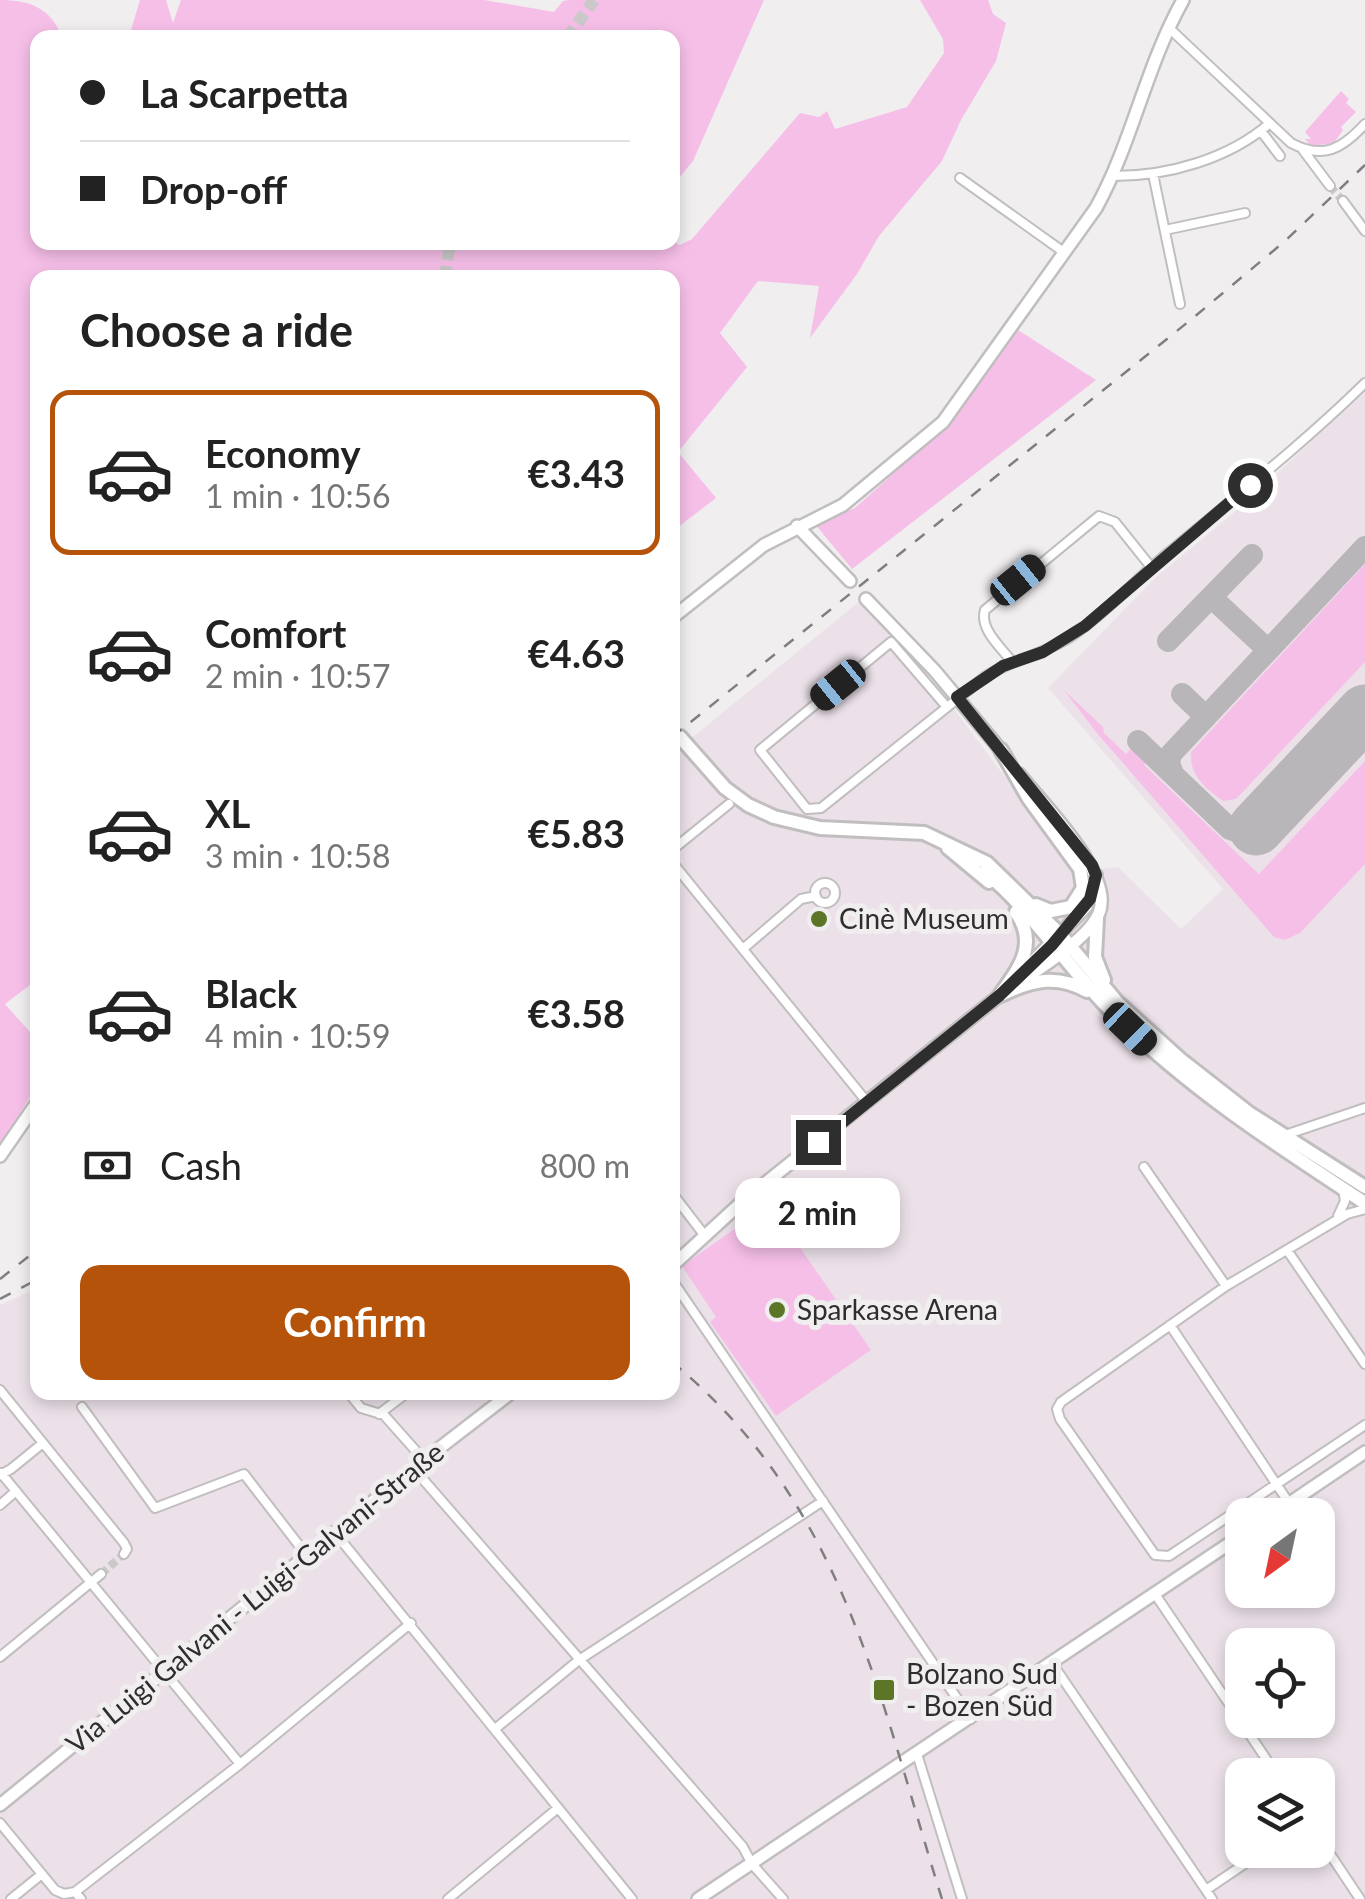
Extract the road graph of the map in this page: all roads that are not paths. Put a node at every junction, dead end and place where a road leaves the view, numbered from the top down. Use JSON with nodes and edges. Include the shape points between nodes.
{"nodes":[{"id":1,"x":1183,"y":0,"type":"edge"},
{"id":2,"x":1169,"y":28,"type":"junction"},
{"id":3,"x":1270,"y":123,"type":"junction"},
{"id":4,"x":1365,"y":124,"type":"edge"},
{"id":5,"x":1261,"y":132,"type":"junction"},
{"id":6,"x":1303,"y":150,"type":"junction"},
{"id":7,"x":1280,"y":156,"type":"dead end"},
{"id":8,"x":1153,"y":174,"type":"junction"},
{"id":9,"x":1114,"y":176,"type":"junction"},
{"id":10,"x":960,"y":178,"type":"dead end"},
{"id":11,"x":1330,"y":186,"type":"tunnel mouth"},
{"id":12,"x":1343,"y":201,"type":"tunnel mouth"},
{"id":13,"x":1244,"y":213,"type":"dead end"},
{"id":14,"x":1164,"y":230,"type":"junction"},
{"id":15,"x":1365,"y":230,"type":"edge"},
{"id":16,"x":1065,"y":253,"type":"junction"},
{"id":17,"x":1180,"y":304,"type":"dead end"},
{"id":18,"x":1365,"y":382,"type":"edge"},
{"id":19,"x":797,"y":526,"type":"junction"},
{"id":20,"x":1150,"y":567,"type":"junction"},
{"id":21,"x":850,"y":581,"type":"dead end"},
{"id":22,"x":866,"y":598,"type":"dead end"},
{"id":23,"x":680,"y":611,"type":"edge"},
{"id":24,"x":1012,"y":662,"type":"junction"},
{"id":25,"x":957,"y":697,"type":"junction"},
{"id":26,"x":946,"y":706,"type":"junction"},
{"id":27,"x":680,"y":738,"type":"dead end"},
{"id":28,"x":1001,"y":750,"type":"junction"},
{"id":29,"x":728,"y":804,"type":"dead end"},
{"id":30,"x":903,"y":832,"type":"junction"},
{"id":31,"x":680,"y":843,"type":"edge"},
{"id":32,"x":948,"y":848,"type":"junction"},
{"id":33,"x":680,"y":872,"type":"edge"},
{"id":34,"x":1096,"y":875,"type":"junction"},
{"id":35,"x":1007,"y":880,"type":"junction"},
{"id":36,"x":816,"y":896,"type":"dead end"},
{"id":37,"x":1097,"y":918,"type":"junction"},
{"id":38,"x":1059,"y":946,"type":"junction"},
{"id":39,"x":744,"y":948,"type":"junction"},
{"id":40,"x":1000,"y":995,"type":"junction"},
{"id":41,"x":1100,"y":1000,"type":"junction"},
{"id":42,"x":1115,"y":1000,"type":"junction"},
{"id":43,"x":867,"y":1102,"type":"junction"},
{"id":44,"x":1365,"y":1108,"type":"edge"},
{"id":45,"x":30,"y":1113,"type":"edge"},
{"id":46,"x":1286,"y":1138,"type":"junction"},
{"id":47,"x":0,"y":1156,"type":"edge"},
{"id":48,"x":1144,"y":1167,"type":"dead end"},
{"id":49,"x":1365,"y":1188,"type":"edge"},
{"id":50,"x":1343,"y":1189,"type":"junction"},
{"id":51,"x":680,"y":1203,"type":"edge"},
{"id":52,"x":1365,"y":1206,"type":"edge"},
{"id":53,"x":1336,"y":1220,"type":"junction"},
{"id":54,"x":705,"y":1236,"type":"junction"},
{"id":55,"x":1287,"y":1250,"type":"junction"},
{"id":56,"x":680,"y":1259,"type":"edge"},
{"id":57,"x":1226,"y":1286,"type":"junction"},
{"id":58,"x":680,"y":1292,"type":"edge"},
{"id":59,"x":1170,"y":1325,"type":"junction"},
{"id":60,"x":1365,"y":1364,"type":"edge"},
{"id":61,"x":0,"y":1390,"type":"edge"},
{"id":62,"x":354,"y":1400,"type":"edge"},
{"id":63,"x":397,"y":1400,"type":"edge"},
{"id":64,"x":502,"y":1400,"type":"edge"},
{"id":65,"x":82,"y":1407,"type":"dead end"},
{"id":66,"x":379,"y":1414,"type":"junction"},
{"id":67,"x":1365,"y":1424,"type":"edge"},
{"id":68,"x":42,"y":1442,"type":"junction"},
{"id":69,"x":1365,"y":1452,"type":"edge"},
{"id":70,"x":419,"y":1464,"type":"junction"},
{"id":71,"x":1,"y":1474,"type":"edge"},
{"id":72,"x":1277,"y":1484,"type":"junction"},
{"id":73,"x":16,"y":1492,"type":"junction"},
{"id":74,"x":1285,"y":1498,"type":"edge"},
{"id":75,"x":1298,"y":1498,"type":"edge"},
{"id":76,"x":823,"y":1501,"type":"junction"},
{"id":77,"x":0,"y":1504,"type":"edge"},
{"id":78,"x":336,"y":1534,"type":"junction"},
{"id":79,"x":1225,"y":1547,"type":"edge"},
{"id":80,"x":125,"y":1552,"type":"dead end"},
{"id":81,"x":308,"y":1557,"type":"junction"},
{"id":82,"x":101,"y":1574,"type":"tunnel mouth"},
{"id":83,"x":90,"y":1583,"type":"junction"},
{"id":84,"x":1156,"y":1594,"type":"junction"},
{"id":85,"x":411,"y":1624,"type":"junction"},
{"id":86,"x":0,"y":1656,"type":"edge"},
{"id":87,"x":578,"y":1660,"type":"junction"},
{"id":88,"x":1052,"y":1663,"type":"junction"},
{"id":89,"x":164,"y":1672,"type":"junction"},
{"id":90,"x":971,"y":1719,"type":"junction"},
{"id":91,"x":494,"y":1729,"type":"junction"},
{"id":92,"x":917,"y":1754,"type":"junction"},
{"id":93,"x":1266,"y":1758,"type":"edge"},
{"id":94,"x":240,"y":1764,"type":"junction"},
{"id":95,"x":0,"y":1804,"type":"edge"},
{"id":96,"x":558,"y":1808,"type":"junction"},
{"id":97,"x":0,"y":1823,"type":"edge"},
{"id":98,"x":1335,"y":1862,"type":"edge"},
{"id":99,"x":752,"y":1864,"type":"junction"},
{"id":100,"x":1238,"y":1868,"type":"edge"},
{"id":101,"x":42,"y":1874,"type":"junction"},
{"id":102,"x":1206,"y":1890,"type":"junction"},
{"id":103,"x":78,"y":1895,"type":"edge"},
{"id":104,"x":11,"y":1899,"type":"edge"},
{"id":105,"x":448,"y":1899,"type":"edge"},
{"id":106,"x":632,"y":1899,"type":"edge"},
{"id":107,"x":698,"y":1899,"type":"edge"},
{"id":108,"x":782,"y":1899,"type":"edge"},
{"id":109,"x":962,"y":1899,"type":"edge"},
{"id":110,"x":1212,"y":1899,"type":"edge"},
{"id":111,"x":1360,"y":1899,"type":"edge"}],
"edges":[{"from":1,"to":2,"type":"main road"},
{"from":2,"to":3,"type":"street"},
{"from":2,"to":9,"type":"main road"},
{"from":3,"to":5,"type":"street"},
{"from":3,"to":6,"type":"street"},
{"from":4,"to":6,"type":"street","via":[[1335,150]]},
{"from":5,"to":7,"type":"street"},
{"from":5,"to":8,"type":"street","via":[[1198,162]]},
{"from":6,"to":11,"type":"street"},
{"from":8,"to":9,"type":"street"},
{"from":8,"to":14,"type":"street"},
{"from":9,"to":16,"type":"main road"},
{"from":10,"to":16,"type":"street"},
{"from":12,"to":15,"type":"street"},
{"from":13,"to":14,"type":"street"},
{"from":14,"to":17,"type":"street"},
{"from":16,"to":19,"type":"main road","via":[[945,420],[843,505]]},
{"from":18,"to":20,"type":"street","via":[[1296,448]]},
{"from":19,"to":21,"type":"main road"},
{"from":19,"to":23,"type":"main road"},
{"from":20,"to":24,"type":"street","via":[[1075,634]]},
{"from":20,"to":24,"type":"street","via":[[1116,522],[1098,516],[985,610],[986,628]]},
{"from":22,"to":25,"type":"main road"},
{"from":24,"to":25,"type":"street"},
{"from":25,"to":26,"type":"street"},
{"from":25,"to":28,"type":"main road"},
{"from":26,"to":26,"type":"street","via":[[890,642],[760,750],[807,809],[821,808]]},
{"from":27,"to":30,"type":"main road","via":[[725,788],[774,818]]},
{"from":28,"to":34,"type":"main road"},
{"from":28,"to":35,"type":"main road","via":[[1076,862],[1083,888],[1071,907],[1051,911]]},
{"from":29,"to":31,"type":"street"},
{"from":30,"to":32,"type":"main road"},
{"from":30,"to":35,"type":"main road","via":[[931,835],[971,853]]},
{"from":32,"to":38,"type":"main road","via":[[994,880]]},
{"from":32,"to":40,"type":"main road","via":[[1000,893],[1024,926],[1025,956]]},
{"from":33,"to":39,"type":"street"},
{"from":34,"to":37,"type":"main road","via":[[1102,905]]},
{"from":34,"to":38,"type":"main road","via":[[1086,907]]},
{"from":35,"to":38,"type":"main road"},
{"from":36,"to":39,"type":"street"},
{"from":37,"to":38,"type":"main road"},
{"from":37,"to":42,"type":"main road","via":[[1095,957]]},
{"from":38,"to":40,"type":"main road"},
{"from":38,"to":41,"type":"main road"},
{"from":38,"to":42,"type":"main road"},
{"from":39,"to":43,"type":"street"},
{"from":40,"to":41,"type":"main road","via":[[1040,980],[1062,980]]},
{"from":40,"to":43,"type":"main road"},
{"from":41,"to":50,"type":"main road","via":[[1196,1089]]},
{"from":42,"to":46,"type":"main road","via":[[1204,1080]]},
{"from":43,"to":54,"type":"main road"},
{"from":44,"to":46,"type":"street"},
{"from":45,"to":47,"type":"main road"},
{"from":46,"to":49,"type":"main road"},
{"from":48,"to":57,"type":"street"},
{"from":50,"to":52,"type":"main road"},
{"from":50,"to":53,"type":"street","via":[[1346,1201]]},
{"from":51,"to":54,"type":"street"},
{"from":52,"to":53,"type":"street"},
{"from":53,"to":55,"type":"street"},
{"from":54,"to":56,"type":"main road"},
{"from":55,"to":57,"type":"street"},
{"from":55,"to":60,"type":"street"},
{"from":57,"to":59,"type":"street"},
{"from":58,"to":76,"type":"street"},
{"from":59,"to":72,"type":"street"},
{"from":59,"to":72,"type":"street","via":[[1061,1402],[1060,1418],[1155,1555],[1169,1556]]},
{"from":61,"to":68,"type":"street"},
{"from":62,"to":66,"type":"street"},
{"from":63,"to":66,"type":"street"},
{"from":64,"to":70,"type":"main road","name":"Via Luigi Galvani - Luigi-Galvani-Straße"},
{"from":65,"to":81,"type":"street","via":[[155,1508],[244,1474]]},
{"from":66,"to":70,"type":"street"},
{"from":67,"to":72,"type":"street"},
{"from":68,"to":71,"type":"street"},
{"from":68,"to":80,"type":"street"},
{"from":69,"to":75,"type":"main road"},
{"from":70,"to":78,"type":"main road","name":"Via Luigi Galvani - Luigi-Galvani-Straße"},
{"from":70,"to":87,"type":"street"},
{"from":71,"to":73,"type":"street"},
{"from":72,"to":74,"type":"street"},
{"from":73,"to":77,"type":"street"},
{"from":73,"to":83,"type":"street"},
{"from":76,"to":87,"type":"street"},
{"from":76,"to":90,"type":"street"},
{"from":78,"to":81,"type":"main road","name":"Via Luigi Galvani - Luigi-Galvani-Straße"},
{"from":78,"to":85,"type":"street"},
{"from":79,"to":84,"type":"main road"},
{"from":81,"to":89,"type":"main road","name":"Via Luigi Galvani - Luigi-Galvani-Straße"},
{"from":82,"to":83,"type":"street"},
{"from":83,"to":86,"type":"street"},
{"from":83,"to":89,"type":"street"},
{"from":84,"to":88,"type":"main road"},
{"from":84,"to":93,"type":"street"},
{"from":85,"to":91,"type":"street"},
{"from":85,"to":94,"type":"street"},
{"from":87,"to":91,"type":"street"},
{"from":87,"to":99,"type":"street"},
{"from":88,"to":90,"type":"main road"},
{"from":88,"to":102,"type":"street"},
{"from":89,"to":94,"type":"street"},
{"from":89,"to":95,"type":"main road","name":"Via Luigi Galvani - Luigi-Galvani-Straße"},
{"from":90,"to":92,"type":"main road"},
{"from":91,"to":96,"type":"street"},
{"from":92,"to":99,"type":"main road"},
{"from":92,"to":109,"type":"street"},
{"from":94,"to":103,"type":"street"},
{"from":96,"to":105,"type":"street"},
{"from":96,"to":106,"type":"street"},
{"from":97,"to":101,"type":"street"},
{"from":98,"to":111,"type":"street"},
{"from":99,"to":107,"type":"main road"},
{"from":99,"to":108,"type":"street"},
{"from":100,"to":102,"type":"street"},
{"from":101,"to":103,"type":"street","via":[[60,1893]]},
{"from":101,"to":104,"type":"street"},
{"from":102,"to":110,"type":"street"}]}
